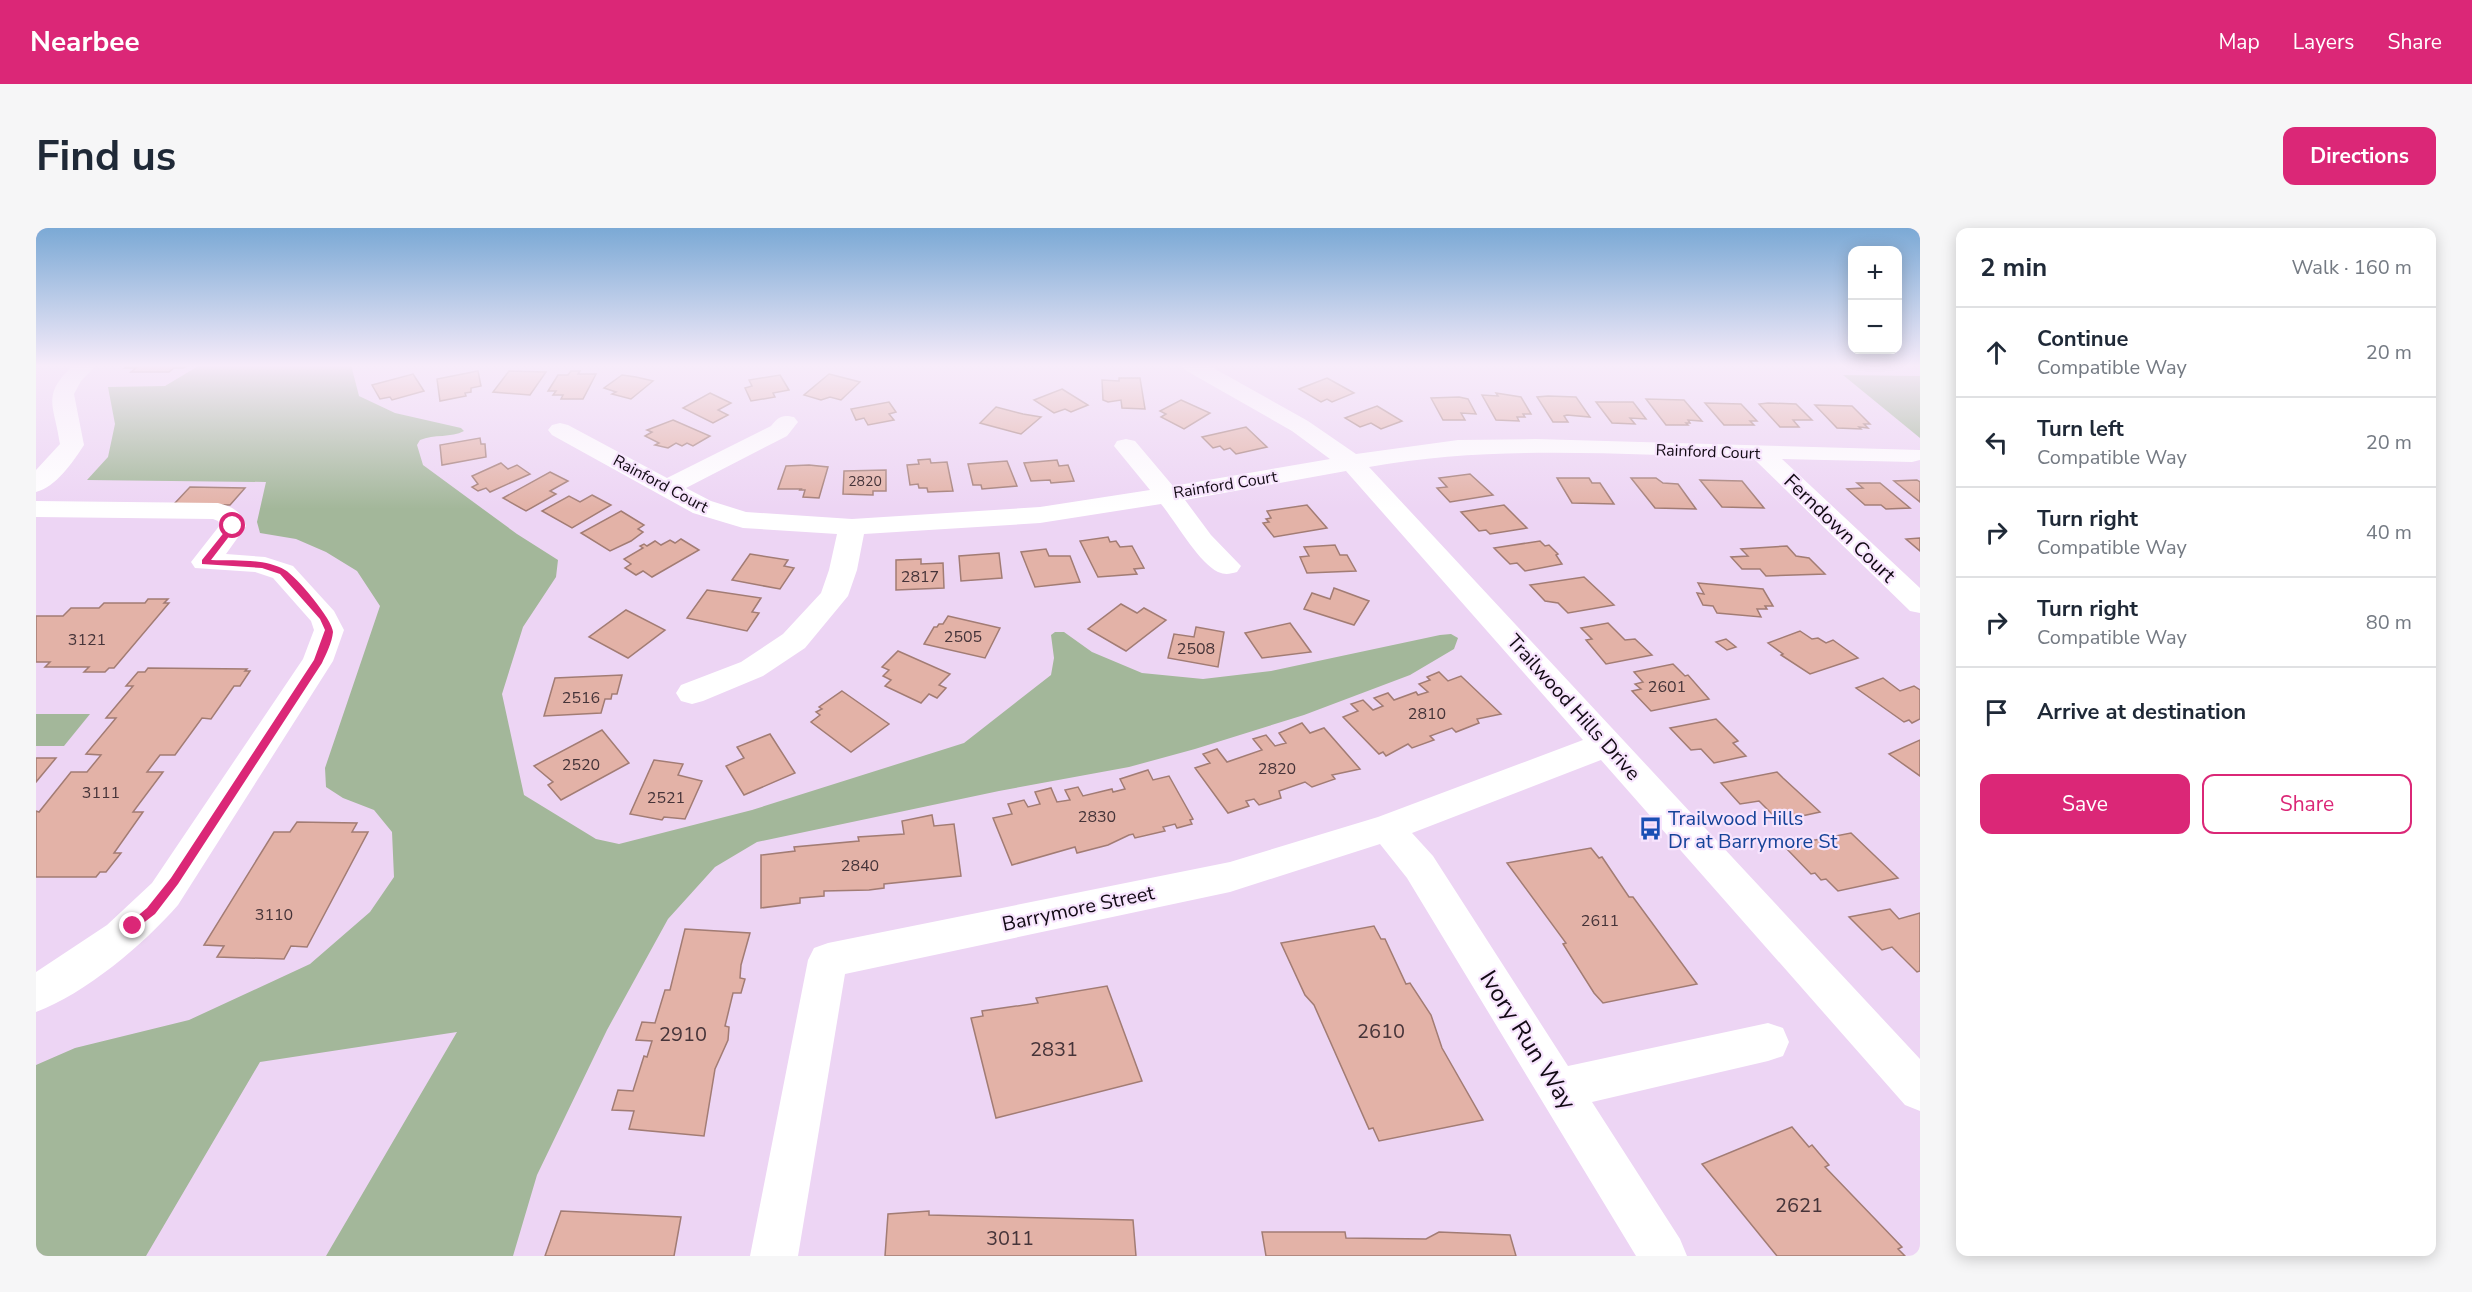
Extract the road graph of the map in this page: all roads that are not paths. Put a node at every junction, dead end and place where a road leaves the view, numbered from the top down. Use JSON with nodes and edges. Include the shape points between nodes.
{"nodes":[{"id":1,"x":66,"y":413,"type":"edge"},
{"id":2,"x":1277,"y":413,"type":"edge"},
{"id":3,"x":786,"y":422,"type":"dead end"},
{"id":4,"x":560,"y":430,"type":"dead end"},
{"id":5,"x":1126,"y":446,"type":"dead end"},
{"id":6,"x":1761,"y":453,"type":"junction"},
{"id":7,"x":1912,"y":455,"type":"dead end"},
{"id":8,"x":1352,"y":463,"type":"junction"},
{"id":9,"x":36,"y":483,"type":"edge"},
{"id":10,"x":668,"y":487,"type":"junction"},
{"id":11,"x":1166,"y":494,"type":"junction"},
{"id":12,"x":36,"y":508,"type":"edge"},
{"id":13,"x":852,"y":527,"type":"junction"},
{"id":14,"x":1227,"y":566,"type":"dead end"},
{"id":15,"x":1920,"y":604,"type":"edge"},
{"id":16,"x":693,"y":693,"type":"dead end"},
{"id":17,"x":1608,"y":744,"type":"junction"},
{"id":18,"x":1387,"y":828,"type":"junction"},
{"id":19,"x":36,"y":994,"type":"edge"},
{"id":20,"x":1768,"y":1042,"type":"dead end"},
{"id":21,"x":1559,"y":1089,"type":"junction"},
{"id":22,"x":1920,"y":1090,"type":"edge"},
{"id":23,"x":774,"y":1256,"type":"edge"},
{"id":24,"x":1664,"y":1256,"type":"edge"}],
"edges":[{"from":1,"to":9,"type":"street","via":[[72,445]]},
{"from":2,"to":8,"type":"street","name":"Trailwood Hills Drive"},
{"from":3,"to":10,"type":"street","via":[[778,431]]},
{"from":4,"to":10,"type":"street","name":"Rainford Court"},
{"from":5,"to":11,"type":"street"},
{"from":6,"to":7,"type":"street","name":"Rainford Court"},
{"from":6,"to":8,"type":"street","name":"Rainford Court","via":[[1458,447]]},
{"from":6,"to":15,"type":"street","name":"Ferndown Court"},
{"from":8,"to":11,"type":"street","name":"Rainford Court"},
{"from":8,"to":17,"type":"street","name":"Trailwood Hills Drive"},
{"from":10,"to":13,"type":"street","name":"Rainford Court","via":[[702,507],[743,520]]},
{"from":11,"to":13,"type":"street","name":"Rainford Court","via":[[1040,515]]},
{"from":11,"to":14,"type":"street","via":[[1201,541]]},
{"from":12,"to":19,"type":"street","via":[[218,511],[230,517],[233,526],[205,562],[276,568],[324,618],[329,630],[318,661],[165,894],[115,941]]},
{"from":13,"to":16,"type":"street","via":[[834,596],[794,641],[752,669]]},
{"from":17,"to":18,"type":"street","name":"Barrymore Street"},
{"from":17,"to":22,"type":"street","name":"Trailwood Hills Drive"},
{"from":18,"to":21,"type":"street","name":"Ivory Run Way","via":[[1420,867]]},
{"from":18,"to":23,"type":"street","name":"Barrymore Street","via":[[1230,877],[828,960]]},
{"from":20,"to":21,"type":"street"},
{"from":21,"to":24,"type":"street","name":"Ivory Run Way"}]}
